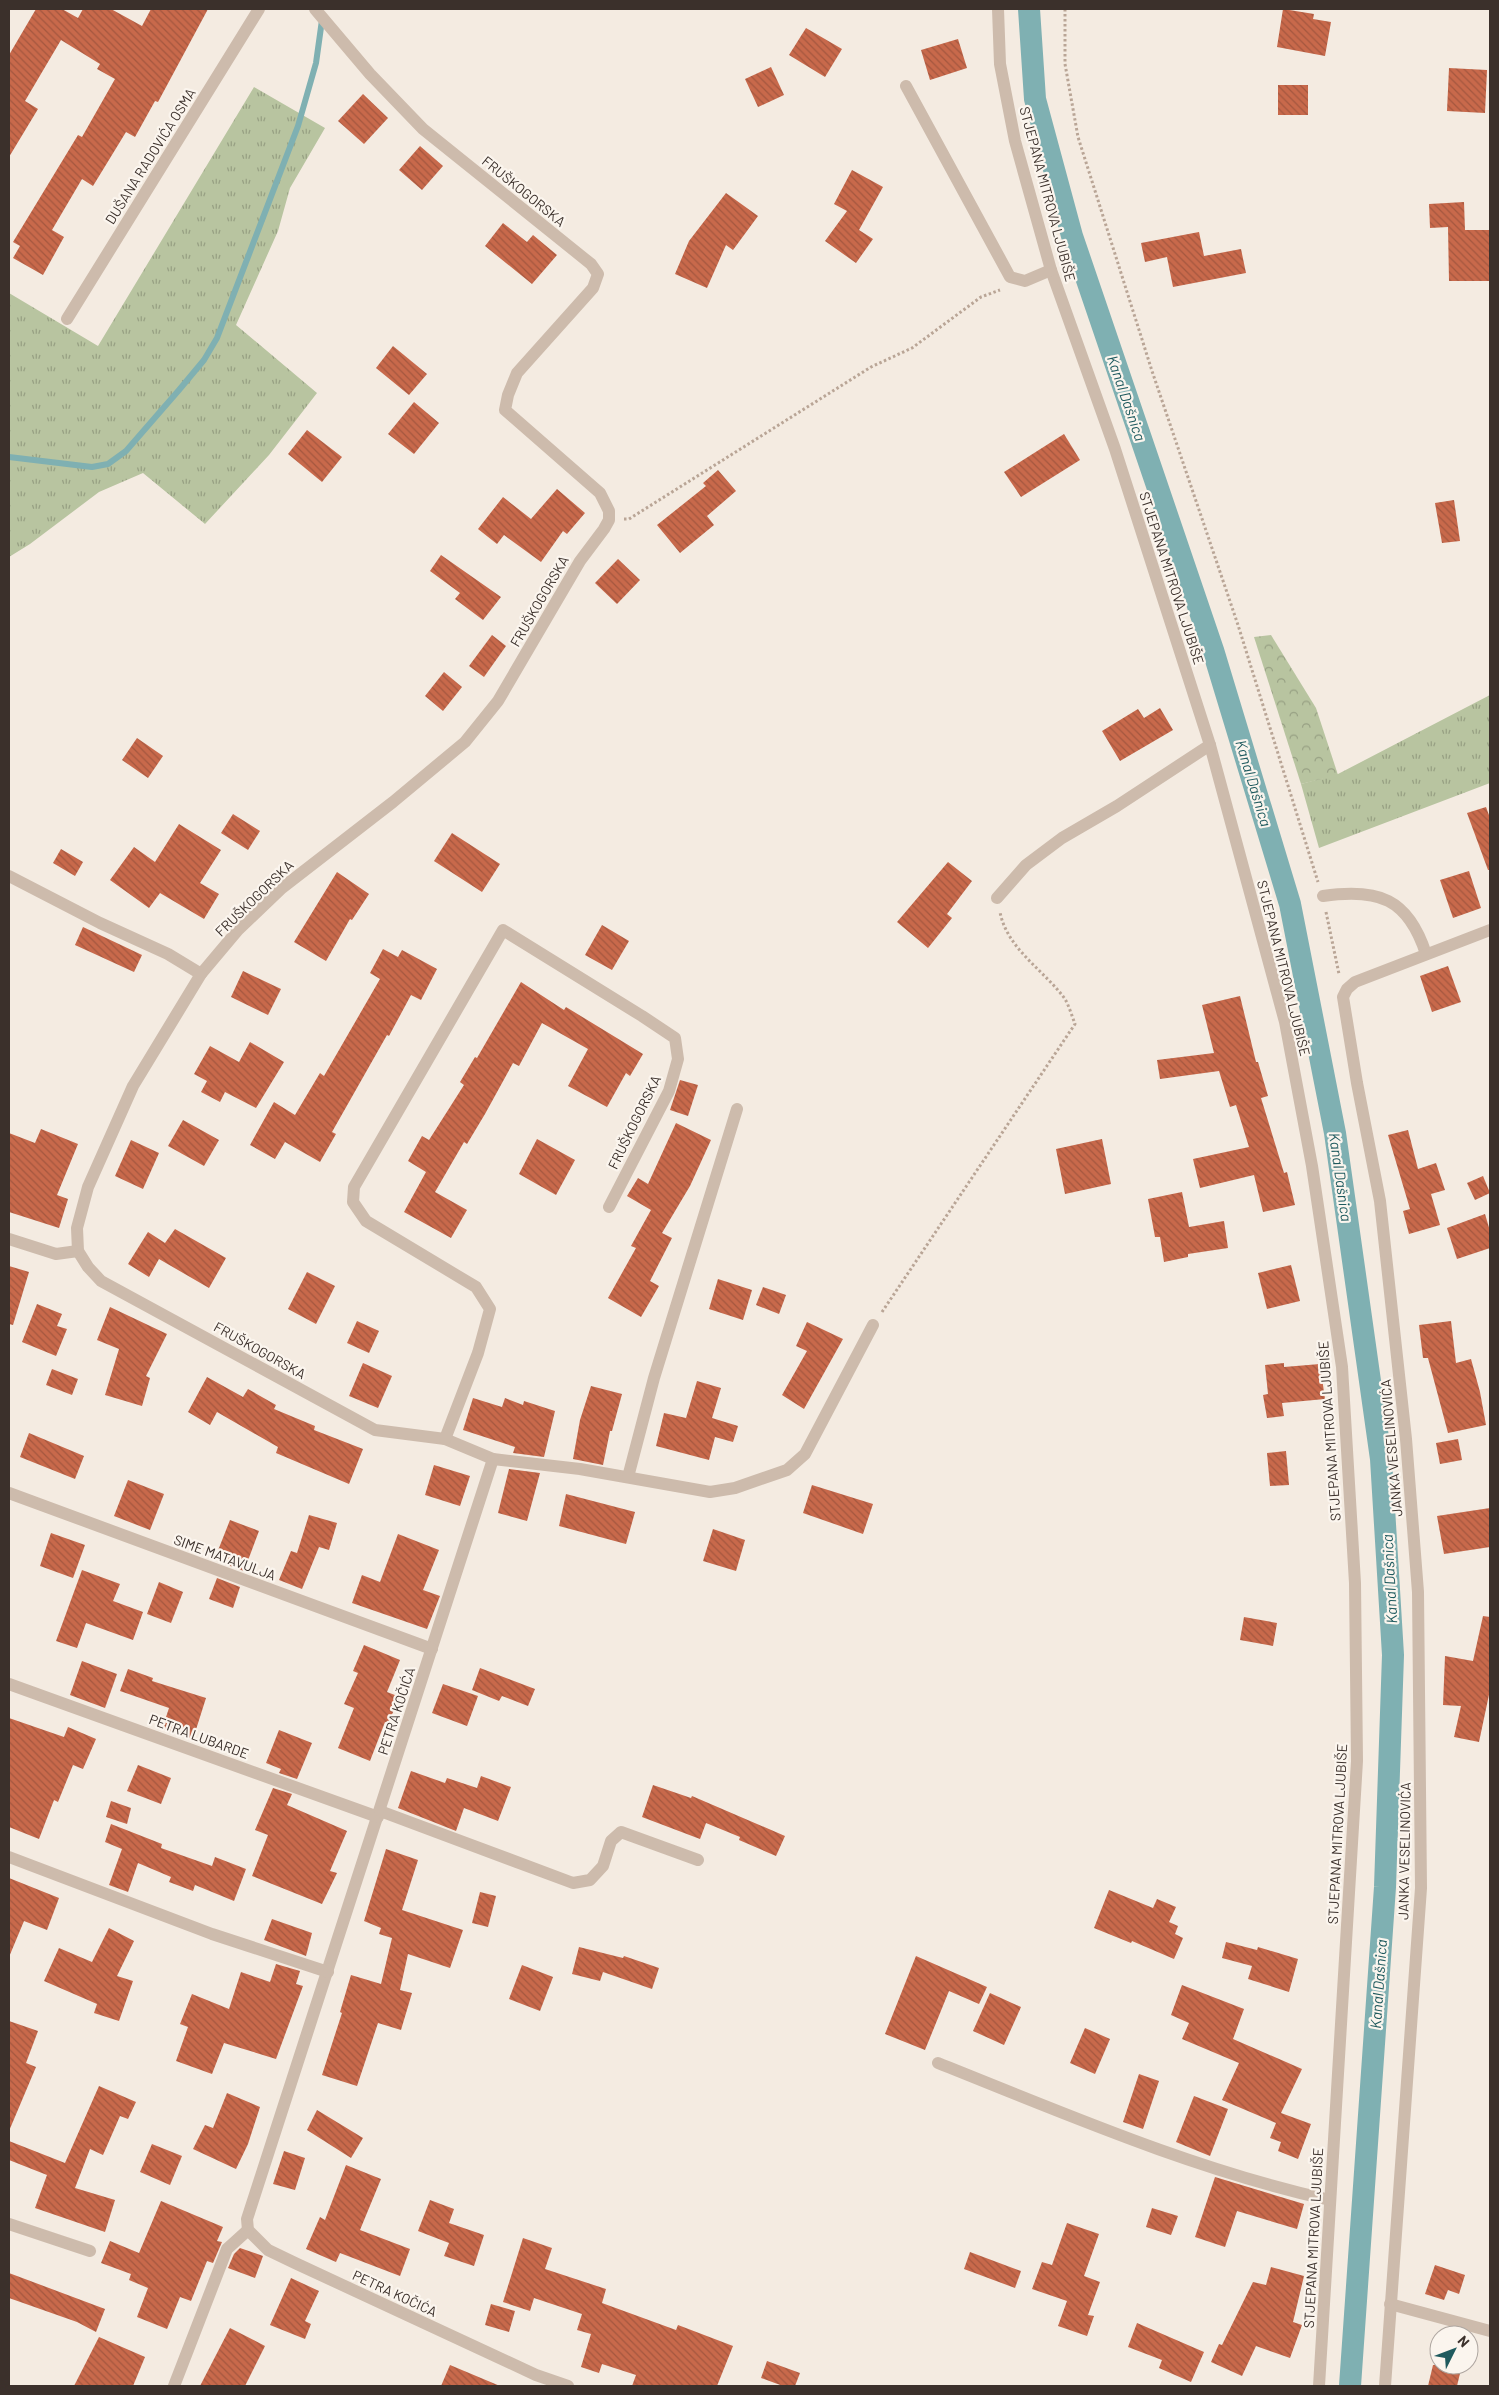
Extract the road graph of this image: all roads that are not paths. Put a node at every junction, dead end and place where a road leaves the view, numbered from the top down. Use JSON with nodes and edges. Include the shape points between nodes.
{"nodes":[{"id":1,"x":259,"y":9,"type":"edge"},
{"id":2,"x":315,"y":9,"type":"edge"},
{"id":3,"x":998,"y":9,"type":"edge"},
{"id":4,"x":906,"y":86,"type":"dead end"},
{"id":5,"x":1051,"y":270,"type":"junction"},
{"id":6,"x":66,"y":319,"type":"dead end"},
{"id":7,"x":1210,"y":745,"type":"junction"},
{"id":8,"x":9,"y":876,"type":"edge"},
{"id":9,"x":1323,"y":896,"type":"road end"},
{"id":10,"x":997,"y":898,"type":"road end"},
{"id":11,"x":1490,"y":930,"type":"edge"},
{"id":12,"x":1426,"y":954,"type":"junction"},
{"id":13,"x":201,"y":974,"type":"junction"},
{"id":14,"x":737,"y":1109,"type":"dead end"},
{"id":15,"x":609,"y":1207,"type":"dead end"},
{"id":16,"x":9,"y":1239,"type":"edge"},
{"id":17,"x":78,"y":1252,"type":"junction"},
{"id":18,"x":873,"y":1325,"type":"road end"},
{"id":19,"x":445,"y":1439,"type":"junction"},
{"id":20,"x":493,"y":1458,"type":"junction"},
{"id":21,"x":628,"y":1477,"type":"junction"},
{"id":22,"x":9,"y":1493,"type":"edge"},
{"id":23,"x":432,"y":1649,"type":"junction"},
{"id":24,"x":9,"y":1684,"type":"edge"},
{"id":25,"x":379,"y":1814,"type":"junction"},
{"id":26,"x":9,"y":1857,"type":"edge"},
{"id":27,"x":698,"y":1860,"type":"dead end"},
{"id":28,"x":328,"y":1972,"type":"junction"},
{"id":29,"x":938,"y":2063,"type":"dead end"},
{"id":30,"x":1330,"y":2200,"type":"junction"},
{"id":31,"x":9,"y":2224,"type":"edge"},
{"id":32,"x":248,"y":2230,"type":"junction"},
{"id":33,"x":90,"y":2251,"type":"dead end"},
{"id":34,"x":1390,"y":2304,"type":"junction"},
{"id":35,"x":1490,"y":2330,"type":"edge"},
{"id":36,"x":534,"y":2381,"type":"edge"},
{"id":37,"x":174,"y":2386,"type":"edge"},
{"id":38,"x":568,"y":2386,"type":"edge"},
{"id":39,"x":1320,"y":2386,"type":"edge"},
{"id":40,"x":1384,"y":2386,"type":"edge"}],
"edges":[{"from":1,"to":6,"type":"street","name":"DUŠANA RADOVIĆA OSMA"},
{"from":2,"to":13,"type":"street","name":"FRUŠKOGORSKA","via":[[370,74],[423,129],[590,264],[598,274],[593,288],[517,373],[505,410],[600,493],[609,511],[609,520],[580,561],[498,701],[465,742],[282,888],[238,930]]},
{"from":3,"to":5,"type":"street","name":"STJEPANA MITROVA LJUBIŠE","via":[[1000,64],[1016,141]]},
{"from":4,"to":5,"type":"street","via":[[1010,277],[1025,281]]},
{"from":5,"to":7,"type":"street","name":"STJEPANA MITROVA LJUBIŠE","via":[[1115,449]]},
{"from":7,"to":10,"type":"street","via":[[1062,838],[1026,865]]},
{"from":7,"to":30,"type":"street","name":"STJEPANA MITROVA LJUBIŠE","via":[[1285,1022],[1312,1166],[1342,1367],[1355,1582],[1357,1762]]},
{"from":8,"to":13,"type":"street","via":[[168,954]]},
{"from":9,"to":12,"type":"street","via":[[1351,892],[1369,893],[1385,899],[1399,908],[1411,922]]},
{"from":11,"to":12,"type":"street"},
{"from":12,"to":34,"type":"street","name":"JANKA VESELINOVIĆA","via":[[1356,982],[1347,989],[1344,997],[1380,1201],[1406,1438],[1418,1592],[1421,1888]]},
{"from":13,"to":17,"type":"street","name":"FRUŠKOGORSKA","via":[[133,1086],[88,1187],[77,1228]]},
{"from":14,"to":21,"type":"street","via":[[654,1378]]},
{"from":15,"to":19,"type":"street","name":"FRUŠKOGORSKA","via":[[670,1091],[678,1059],[675,1038],[503,930],[354,1187],[353,1202],[366,1221],[476,1287],[490,1309],[478,1353]]},
{"from":16,"to":17,"type":"street","via":[[56,1254]]},
{"from":17,"to":19,"type":"street","name":"FRUŠKOGORSKA","via":[[102,1281],[375,1430]]},
{"from":18,"to":21,"type":"street","name":"FRUŠKOGORSKA","via":[[805,1454],[787,1470],[735,1488],[710,1492]]},
{"from":19,"to":20,"type":"street","name":"FRUŠKOGORSKA"},
{"from":20,"to":21,"type":"street","name":"FRUŠKOGORSKA"},
{"from":20,"to":23,"type":"street","name":"PETRA KOČIĆA"},
{"from":22,"to":23,"type":"street","name":"SIME MATAVULJA"},
{"from":23,"to":25,"type":"street","name":"PETRA KOČIĆA"},
{"from":24,"to":25,"type":"street","name":"PETRA LUBARDE"},
{"from":25,"to":27,"type":"street","name":"PETRA LUBARDE","via":[[573,1883],[590,1880],[602,1866],[611,1841],[621,1832]]},
{"from":25,"to":28,"type":"street","name":"PETRA KOČIĆA"},
{"from":26,"to":28,"type":"street","via":[[212,1934]]},
{"from":28,"to":32,"type":"street","name":"PETRA KOČIĆA","via":[[247,2219]]},
{"from":29,"to":30,"type":"street","via":[[1093,2125],[1244,2178]]},
{"from":30,"to":39,"type":"street","name":"STJEPANA MITROVA LJUBIŠE"},
{"from":31,"to":33,"type":"street"},
{"from":32,"to":36,"type":"street","name":"PETRA KOČIĆA","via":[[268,2250]]},
{"from":32,"to":37,"type":"street","via":[[227,2249]]},
{"from":34,"to":35,"type":"street"},
{"from":34,"to":40,"type":"street","name":"JANKA VESELINOVIĆA"},
{"from":36,"to":38,"type":"street","name":"PETRA KOČIĆA"}]}
